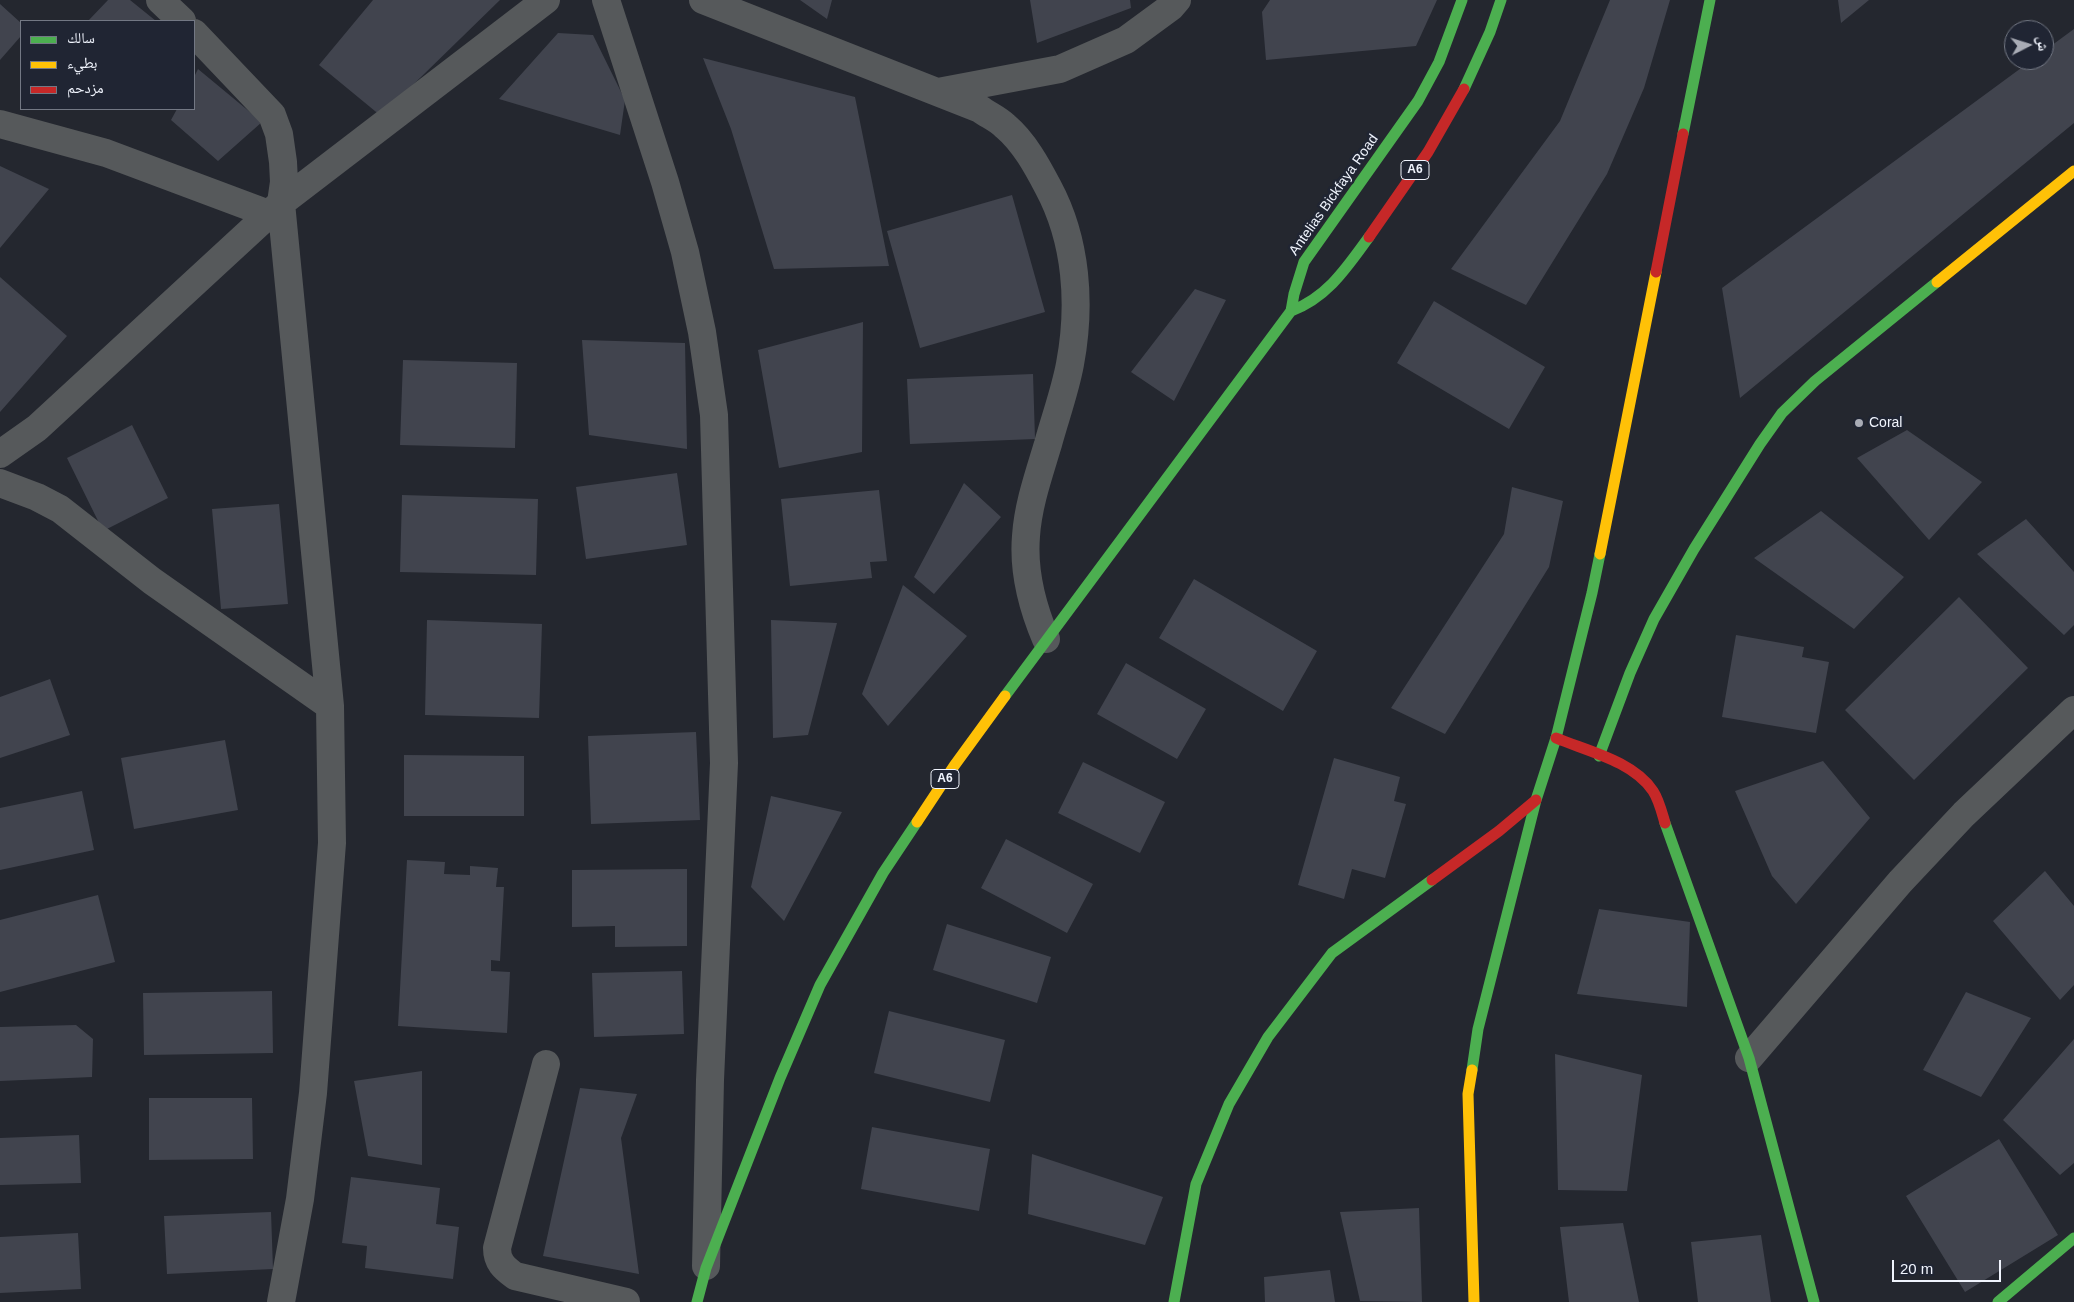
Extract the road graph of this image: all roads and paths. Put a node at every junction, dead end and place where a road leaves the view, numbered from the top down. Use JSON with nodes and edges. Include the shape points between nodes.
{"nodes":[{"id":1,"x":160,"y":0,"type":"edge"},
{"id":2,"x":546,"y":0,"type":"edge"},
{"id":3,"x":606,"y":0,"type":"edge"},
{"id":4,"x":704,"y":0,"type":"edge"},
{"id":5,"x":1177,"y":0,"type":"edge"},
{"id":6,"x":1462,"y":0,"type":"edge"},
{"id":7,"x":1502,"y":0,"type":"edge"},
{"id":8,"x":1710,"y":0,"type":"edge"},
{"id":9,"x":181,"y":20,"type":"edge"},
{"id":10,"x":195,"y":34,"type":"edge"},
{"id":11,"x":938,"y":92,"type":"junction"},
{"id":12,"x":0,"y":124,"type":"edge"},
{"id":13,"x":2074,"y":171,"type":"edge"},
{"id":14,"x":275,"y":208,"type":"junction"},
{"id":15,"x":1291,"y":312,"type":"junction"},
{"id":16,"x":0,"y":454,"type":"edge"},
{"id":17,"x":0,"y":483,"type":"edge"},
{"id":18,"x":1046,"y":639,"type":"junction"},
{"id":19,"x":330,"y":706,"type":"junction"},
{"id":20,"x":2074,"y":710,"type":"edge"},
{"id":21,"x":1556,"y":738,"type":"junction"},
{"id":22,"x":1599,"y":756,"type":"junction"},
{"id":23,"x":1536,"y":800,"type":"junction"},
{"id":24,"x":1749,"y":1058,"type":"junction"},
{"id":25,"x":546,"y":1064,"type":"dead end"},
{"id":26,"x":2074,"y":1238,"type":"edge"},
{"id":27,"x":706,"y":1268,"type":"junction"},
{"id":28,"x":282,"y":1302,"type":"edge"},
{"id":29,"x":626,"y":1302,"type":"edge"},
{"id":30,"x":697,"y":1302,"type":"edge"},
{"id":31,"x":1174,"y":1302,"type":"edge"},
{"id":32,"x":1474,"y":1302,"type":"edge"},
{"id":33,"x":1814,"y":1302,"type":"edge"},
{"id":34,"x":1998,"y":1302,"type":"edge"}],
"edges":[{"from":1,"to":9,"type":"street"},
{"from":2,"to":14,"type":"street"},
{"from":3,"to":27,"type":"street","via":[[685,252],[702,332],[714,415],[724,764],[710,1080]]},
{"from":4,"to":11,"type":"street"},
{"from":5,"to":11,"type":"street","via":[[1126,40],[1060,69]]},
{"from":6,"to":15,"type":"main road","name":"Antelias Bickfaya Road","number":"A6","via":[[1439,62],[1418,102],[1304,262]]},
{"from":7,"to":15,"type":"main road","number":"A6","via":[[1474,72],[1397,199],[1334,282],[1314,300]]},
{"from":8,"to":21,"type":"main road","via":[[1592,593]]},
{"from":10,"to":14,"type":"street","via":[[272,116],[279,134],[284,182]]},
{"from":11,"to":18,"type":"street","via":[[980,109],[1006,126],[1033,160],[1060,209],[1072,252],[1075,288],[1070,364],[1035,489],[1026,536],[1025,562],[1030,596]]},
{"from":12,"to":14,"type":"street","via":[[106,153]]},
{"from":13,"to":22,"type":"main road","via":[[1815,381],[1782,413],[1694,549],[1654,619],[1626,681]]},
{"from":14,"to":16,"type":"street","via":[[37,428]]},
{"from":14,"to":19,"type":"street"},
{"from":15,"to":18,"type":"main road","number":"A6"},
{"from":17,"to":19,"type":"street","via":[[60,509],[152,581]]},
{"from":18,"to":27,"type":"main road","number":"A6","via":[[954,766],[883,873],[820,985]]},
{"from":19,"to":28,"type":"street","via":[[332,844],[313,1093],[300,1199]]},
{"from":20,"to":24,"type":"street","via":[[1958,821],[1900,882]]},
{"from":21,"to":22,"type":"main road"},
{"from":21,"to":23,"type":"main road"},
{"from":22,"to":24,"type":"main road","via":[[1644,779],[1654,792]]},
{"from":23,"to":31,"type":"main road","via":[[1332,953],[1268,1037],[1229,1104],[1196,1184]]},
{"from":23,"to":32,"type":"main road","via":[[1478,1029],[1468,1094]]},
{"from":24,"to":33,"type":"main road"},
{"from":25,"to":29,"type":"street","via":[[497,1258],[515,1276]]},
{"from":26,"to":34,"type":"main road"},
{"from":27,"to":30,"type":"main road","number":"A6"}]}
